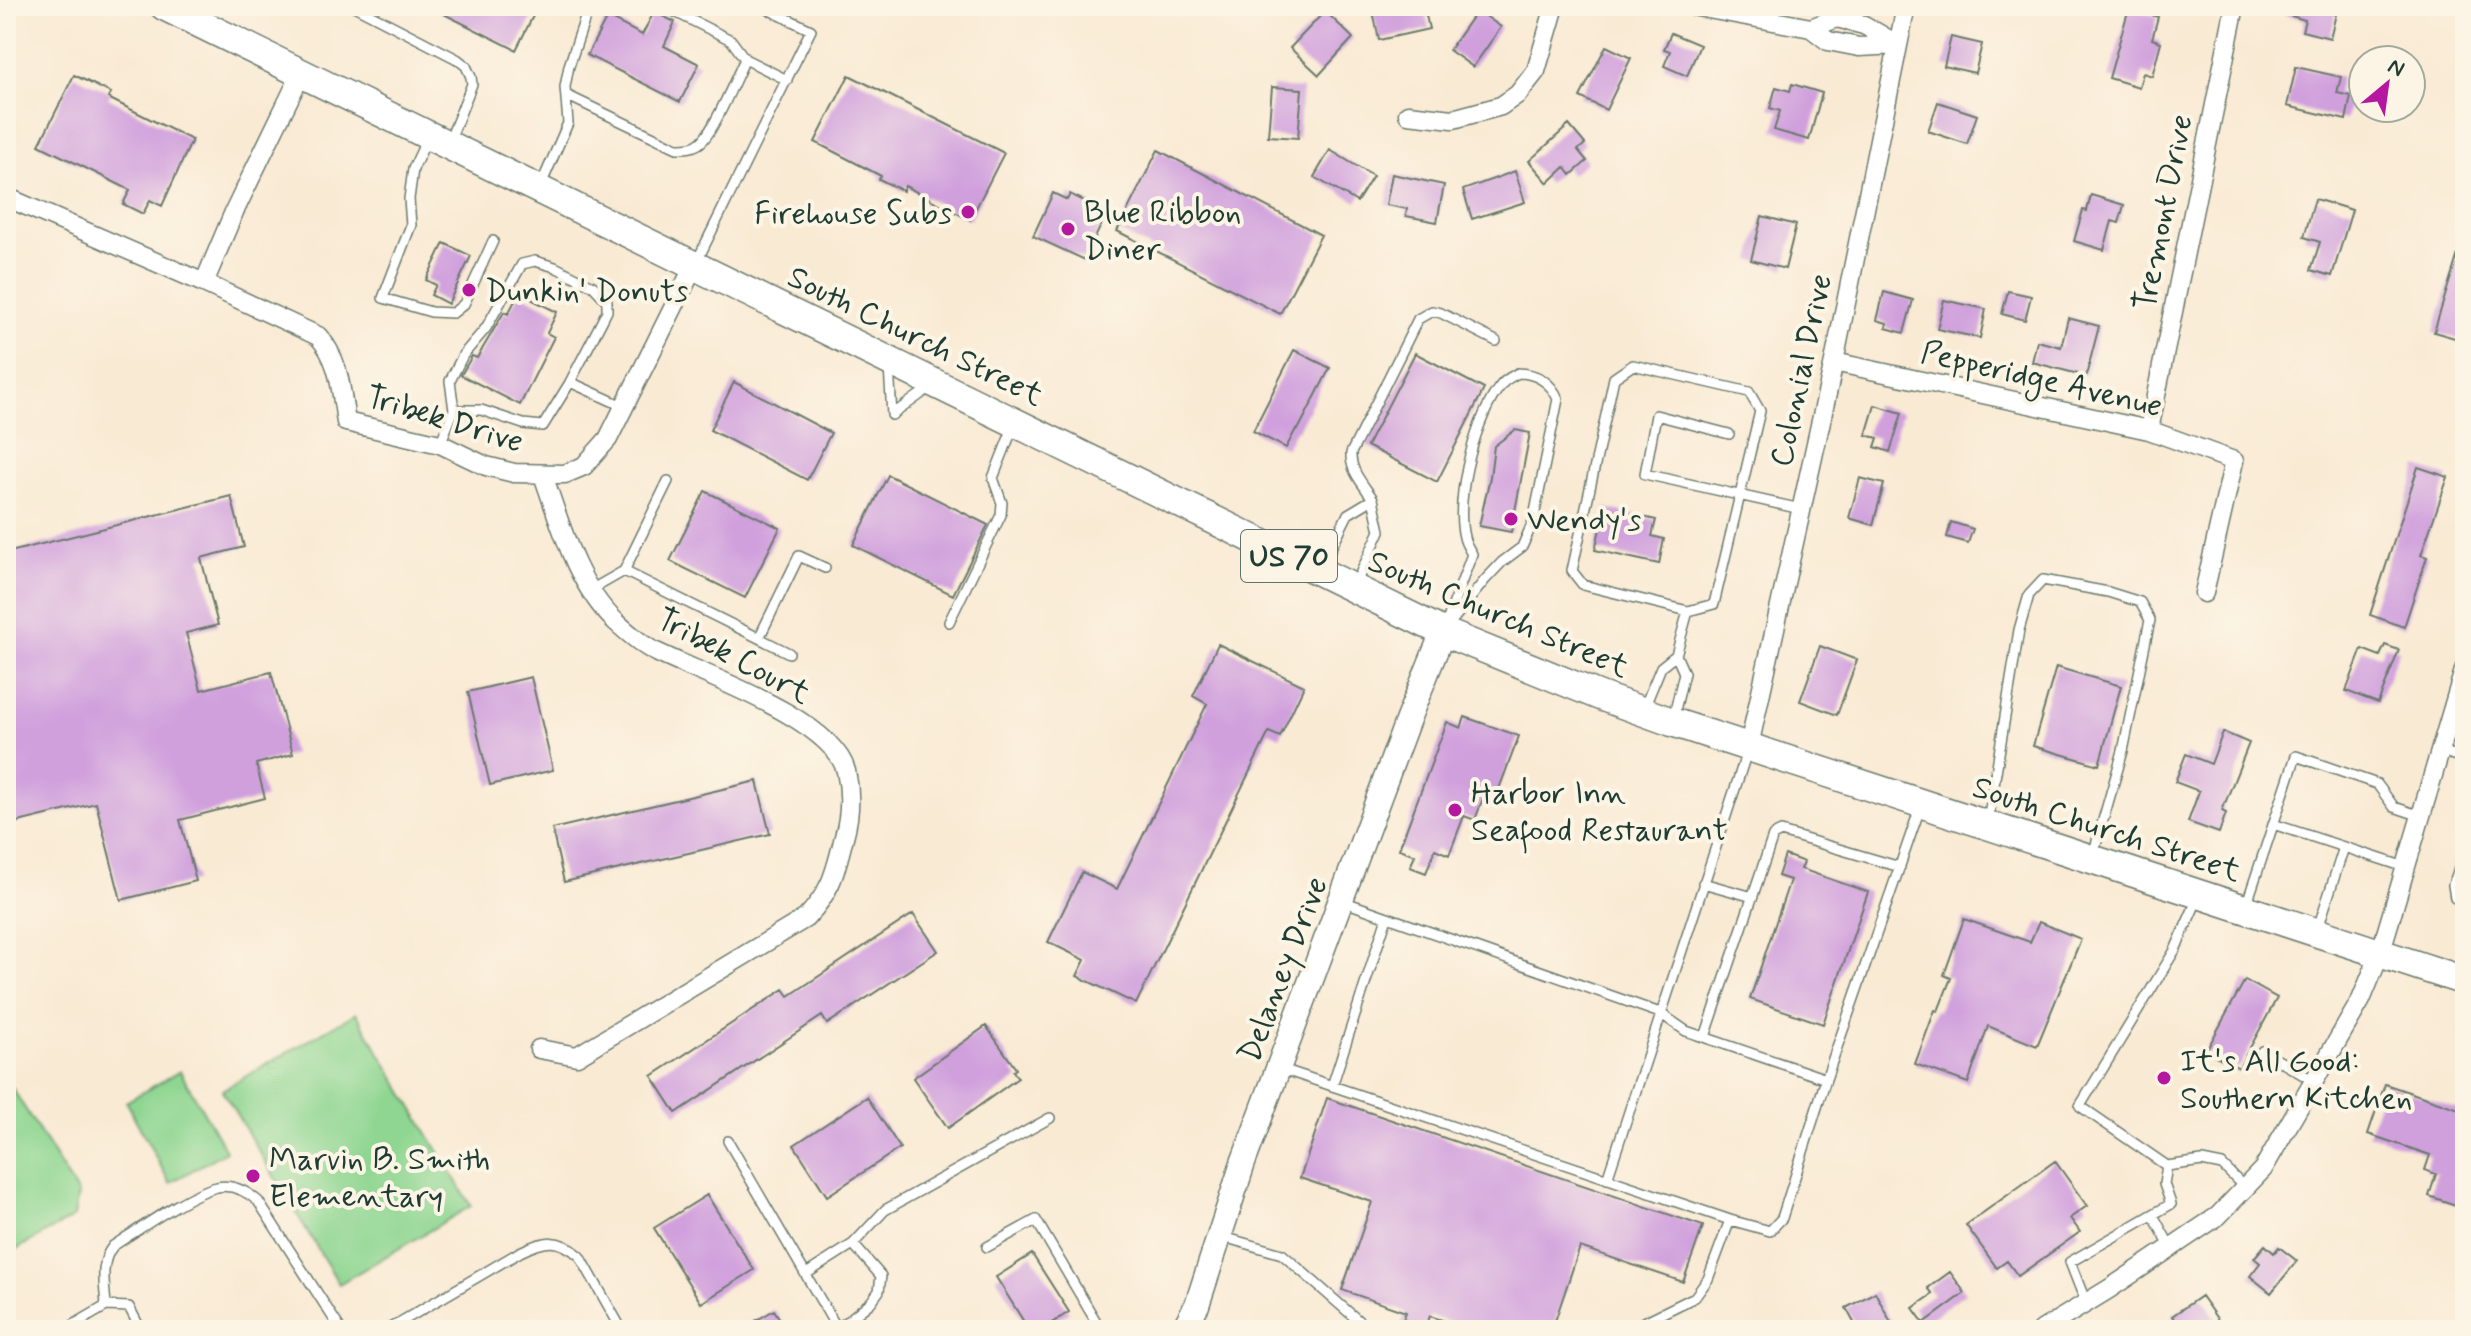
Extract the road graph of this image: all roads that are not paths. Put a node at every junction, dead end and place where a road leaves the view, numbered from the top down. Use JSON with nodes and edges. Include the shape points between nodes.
{"nodes":[{"id":1,"x":164,"y":6,"type":"edge"},
{"id":2,"x":354,"y":6,"type":"edge"},
{"id":3,"x":589,"y":6,"type":"edge"},
{"id":4,"x":663,"y":6,"type":"edge"},
{"id":5,"x":761,"y":6,"type":"edge"},
{"id":6,"x":1555,"y":6,"type":"edge"},
{"id":7,"x":1692,"y":6,"type":"edge"},
{"id":8,"x":1906,"y":6,"type":"edge"},
{"id":9,"x":2235,"y":6,"type":"edge"},
{"id":10,"x":1898,"y":45,"type":"junction"},
{"id":11,"x":745,"y":59,"type":"junction"},
{"id":12,"x":301,"y":74,"type":"junction"},
{"id":13,"x":787,"y":80,"type":"junction"},
{"id":14,"x":566,"y":95,"type":"junction"},
{"id":15,"x":1408,"y":114,"type":"dead end"},
{"id":16,"x":438,"y":140,"type":"junction"},
{"id":17,"x":539,"y":190,"type":"junction"},
{"id":18,"x":6,"y":197,"type":"edge"},
{"id":19,"x":493,"y":241,"type":"dead end"},
{"id":20,"x":694,"y":266,"type":"junction"},
{"id":21,"x":204,"y":283,"type":"junction"},
{"id":22,"x":1496,"y":341,"type":"dead end"},
{"id":23,"x":889,"y":360,"type":"junction"},
{"id":24,"x":1834,"y":362,"type":"junction"},
{"id":25,"x":570,"y":382,"type":"junction"},
{"id":26,"x":937,"y":383,"type":"junction"},
{"id":27,"x":625,"y":407,"type":"junction"},
{"id":28,"x":454,"y":410,"type":"junction"},
{"id":29,"x":1015,"y":422,"type":"junction"},
{"id":30,"x":2149,"y":430,"type":"junction"},
{"id":31,"x":1729,"y":434,"type":"dead end"},
{"id":32,"x":440,"y":444,"type":"junction"},
{"id":33,"x":543,"y":475,"type":"junction"},
{"id":34,"x":668,"y":481,"type":"dead end"},
{"id":35,"x":1740,"y":495,"type":"junction"},
{"id":36,"x":1373,"y":499,"type":"junction"},
{"id":37,"x":1801,"y":509,"type":"junction"},
{"id":38,"x":825,"y":568,"type":"dead end"},
{"id":39,"x":624,"y":571,"type":"junction"},
{"id":40,"x":1320,"y":571,"type":"junction"},
{"id":41,"x":1353,"y":588,"type":"junction"},
{"id":42,"x":589,"y":591,"type":"junction"},
{"id":43,"x":2204,"y":593,"type":"dead end"},
{"id":44,"x":1688,"y":611,"type":"junction"},
{"id":45,"x":949,"y":622,"type":"dead end"},
{"id":46,"x":1443,"y":632,"type":"junction"},
{"id":47,"x":759,"y":638,"type":"junction"},
{"id":48,"x":789,"y":653,"type":"dead end"},
{"id":49,"x":1676,"y":655,"type":"junction"},
{"id":50,"x":2465,"y":667,"type":"edge"},
{"id":51,"x":1642,"y":711,"type":"junction"},
{"id":52,"x":1672,"y":722,"type":"junction"},
{"id":53,"x":1749,"y":746,"type":"junction"},
{"id":54,"x":2439,"y":750,"type":"junction"},
{"id":55,"x":2465,"y":759,"type":"edge"},
{"id":56,"x":1921,"y":803,"type":"junction"},
{"id":57,"x":2421,"y":816,"type":"junction"},
{"id":58,"x":2273,"y":824,"type":"junction"},
{"id":59,"x":1987,"y":825,"type":"junction"},
{"id":60,"x":2344,"y":847,"type":"junction"},
{"id":61,"x":2465,"y":852,"type":"edge"},
{"id":62,"x":2092,"y":859,"type":"junction"},
{"id":63,"x":1900,"y":867,"type":"junction"},
{"id":64,"x":2405,"y":867,"type":"junction"},
{"id":65,"x":1703,"y":883,"type":"junction"},
{"id":66,"x":2200,"y":895,"type":"junction"},
{"id":67,"x":1753,"y":897,"type":"junction"},
{"id":68,"x":1342,"y":901,"type":"junction"},
{"id":69,"x":2465,"y":902,"type":"edge"},
{"id":70,"x":2245,"y":910,"type":"junction"},
{"id":71,"x":1387,"y":917,"type":"junction"},
{"id":72,"x":2317,"y":933,"type":"junction"},
{"id":73,"x":2380,"y":954,"type":"junction"},
{"id":74,"x":2465,"y":981,"type":"edge"},
{"id":75,"x":1660,"y":1013,"type":"junction"},
{"id":76,"x":1705,"y":1037,"type":"junction"},
{"id":77,"x":539,"y":1049,"type":"dead end"},
{"id":78,"x":2262,"y":1051,"type":"dead end"},
{"id":79,"x":1279,"y":1068,"type":"junction"},
{"id":80,"x":1826,"y":1079,"type":"junction"},
{"id":81,"x":2314,"y":1081,"type":"junction"},
{"id":82,"x":1332,"y":1086,"type":"junction"},
{"id":83,"x":1050,"y":1118,"type":"dead end"},
{"id":84,"x":728,"y":1141,"type":"dead end"},
{"id":85,"x":2167,"y":1166,"type":"junction"},
{"id":86,"x":1607,"y":1179,"type":"junction"},
{"id":87,"x":2246,"y":1189,"type":"junction"},
{"id":88,"x":2153,"y":1215,"type":"junction"},
{"id":89,"x":1730,"y":1220,"type":"junction"},
{"id":90,"x":1220,"y":1236,"type":"junction"},
{"id":91,"x":853,"y":1244,"type":"junction"},
{"id":92,"x":987,"y":1247,"type":"dead end"},
{"id":93,"x":2171,"y":1248,"type":"junction"},
{"id":94,"x":806,"y":1274,"type":"junction"},
{"id":95,"x":2086,"y":1303,"type":"junction"},
{"id":96,"x":106,"y":1306,"type":"junction"},
{"id":97,"x":838,"y":1329,"type":"edge"},
{"id":98,"x":1098,"y":1329,"type":"edge"},
{"id":99,"x":65,"y":1330,"type":"edge"},
{"id":100,"x":141,"y":1330,"type":"edge"},
{"id":101,"x":341,"y":1330,"type":"edge"},
{"id":102,"x":387,"y":1330,"type":"edge"},
{"id":103,"x":622,"y":1330,"type":"edge"},
{"id":104,"x":1183,"y":1330,"type":"edge"},
{"id":105,"x":1369,"y":1330,"type":"edge"},
{"id":106,"x":1628,"y":1330,"type":"edge"},
{"id":107,"x":2042,"y":1330,"type":"edge"}],
"edges":[{"from":1,"to":12,"type":"main road","name":"South Church Street","number":"US 70"},
{"from":2,"to":16,"type":"lane","via":[[466,66],[472,84]]},
{"from":3,"to":14,"type":"lane","via":[[569,66]]},
{"from":4,"to":11,"type":"lane","via":[[731,40]]},
{"from":5,"to":13,"type":"lane","via":[[811,30]]},
{"from":6,"to":15,"type":"street","via":[[1536,71],[1518,94],[1501,106],[1453,119]]},
{"from":7,"to":10,"type":"street","via":[[1811,28],[1828,41],[1859,47]]},
{"from":8,"to":10,"type":"street","name":"Colonial Drive"},
{"from":9,"to":30,"type":"street","name":"Tremont Drive"},
{"from":10,"to":24,"type":"street","name":"Colonial Drive"},
{"from":11,"to":13,"type":"lane"},
{"from":11,"to":14,"type":"lane","via":[[713,125],[691,148],[677,148]]},
{"from":12,"to":16,"type":"main road","name":"South Church Street","number":"US 70"},
{"from":12,"to":21,"type":"street"},
{"from":13,"to":20,"type":"lane"},
{"from":14,"to":17,"type":"lane","via":[[568,123]]},
{"from":16,"to":17,"type":"main road","name":"South Church Street","number":"US 70"},
{"from":16,"to":19,"type":"lane","via":[[413,169],[411,225],[383,298],[453,313],[464,304]]},
{"from":17,"to":20,"type":"main road","name":"South Church Street","number":"US 70"},
{"from":18,"to":21,"type":"street","name":"Tribek Drive"},
{"from":20,"to":23,"type":"main road","name":"South Church Street","number":"US 70"},
{"from":20,"to":27,"type":"street","name":"Tribek Drive"},
{"from":21,"to":32,"type":"street","name":"Tribek Drive","via":[[318,336],[336,364],[346,422]]},
{"from":22,"to":36,"type":"lane","via":[[1441,313],[1432,311],[1418,319],[1351,453],[1354,471]]},
{"from":23,"to":26,"type":"main road","name":"South Church Street","number":"US 70"},
{"from":23,"to":26,"type":"lane","via":[[892,415]]},
{"from":24,"to":30,"type":"street","name":"Pepperidge Avenue"},
{"from":24,"to":37,"type":"street","name":"Colonial Drive"},
{"from":25,"to":27,"type":"lane"},
{"from":25,"to":28,"type":"lane","via":[[543,426],[481,410]]},
{"from":25,"to":28,"type":"lane","via":[[607,311],[607,301],[593,286],[555,267],[535,261],[522,264],[450,381]]},
{"from":26,"to":29,"type":"main road","name":"South Church Street","number":"US 70"},
{"from":27,"to":33,"type":"street","name":"Tribek Drive","via":[[608,439],[584,466]]},
{"from":28,"to":32,"type":"lane"},
{"from":29,"to":40,"type":"main road","name":"South Church Street","number":"US 70"},
{"from":29,"to":45,"type":"lane","via":[[993,478],[1001,515]]},
{"from":30,"to":43,"type":"street","name":"Pepperidge Avenue","via":[[2234,461]]},
{"from":31,"to":35,"type":"lane","via":[[1656,415],[1645,474]]},
{"from":32,"to":33,"type":"street","name":"Tribek Drive","via":[[486,466]]},
{"from":33,"to":42,"type":"street","name":"Tribek Court"},
{"from":34,"to":39,"type":"lane"},
{"from":35,"to":37,"type":"lane"},
{"from":35,"to":44,"type":"lane","via":[[1714,604]]},
{"from":35,"to":44,"type":"lane","via":[[1760,411],[1749,392],[1633,365],[1614,378],[1572,571],[1583,585]]},
{"from":36,"to":40,"type":"lane","via":[[1348,514]]},
{"from":36,"to":41,"type":"lane","via":[[1380,531]]},
{"from":37,"to":53,"type":"street","name":"Colonial Drive"},
{"from":38,"to":47,"type":"lane","via":[[799,556]]},
{"from":39,"to":42,"type":"lane"},
{"from":39,"to":47,"type":"lane"},
{"from":40,"to":41,"type":"main road","name":"South Church Street","number":"US 70"},
{"from":41,"to":46,"type":"main road","name":"South Church Street","number":"US 70"},
{"from":42,"to":77,"type":"street","name":"Tribek Court","via":[[650,649],[774,705],[828,743],[845,769],[850,815],[824,898],[806,918],[577,1056]]},
{"from":44,"to":49,"type":"lane"},
{"from":46,"to":46,"type":"lane","via":[[1485,580],[1522,547],[1533,522],[1558,399],[1553,387],[1530,373],[1504,381],[1474,437],[1462,508],[1464,538],[1472,554]]},
{"from":46,"to":51,"type":"main road","name":"South Church Street","number":"US 70"},
{"from":46,"to":68,"type":"street","name":"Delaney Drive"},
{"from":47,"to":48,"type":"lane"},
{"from":49,"to":51,"type":"lane","via":[[1661,667]]},
{"from":49,"to":52,"type":"lane","via":[[1684,673]]},
{"from":50,"to":54,"type":"street"},
{"from":51,"to":52,"type":"main road","name":"South Church Street","number":"US 70"},
{"from":52,"to":53,"type":"main road","name":"South Church Street","number":"US 70"},
{"from":53,"to":56,"type":"main road","name":"South Church Street","number":"US 70"},
{"from":53,"to":65,"type":"lane"},
{"from":54,"to":55,"type":"lane"},
{"from":54,"to":57,"type":"street"},
{"from":56,"to":59,"type":"main road","name":"South Church Street","number":"US 70"},
{"from":56,"to":63,"type":"lane"},
{"from":57,"to":58,"type":"lane","via":[[2394,807],[2377,784],[2296,756]]},
{"from":57,"to":64,"type":"street"},
{"from":58,"to":60,"type":"lane"},
{"from":58,"to":70,"type":"lane"},
{"from":59,"to":62,"type":"main road","name":"South Church Street","number":"US 70"},
{"from":59,"to":62,"type":"lane","via":[[2029,595],[2043,580],[2140,602],[2150,620],[2123,751]]},
{"from":60,"to":64,"type":"lane"},
{"from":60,"to":72,"type":"lane"},
{"from":61,"to":69,"type":"lane","via":[[2453,885],[2455,898]]},
{"from":62,"to":66,"type":"main road","name":"South Church Street","number":"US 70"},
{"from":63,"to":67,"type":"lane","via":[[1781,832],[1773,836]]},
{"from":63,"to":80,"type":"lane"},
{"from":64,"to":73,"type":"street"},
{"from":65,"to":67,"type":"lane"},
{"from":65,"to":75,"type":"lane"},
{"from":66,"to":70,"type":"main road","name":"South Church Street","number":"US 70"},
{"from":66,"to":85,"type":"lane","via":[[2175,950],[2080,1106]]},
{"from":67,"to":76,"type":"lane"},
{"from":68,"to":71,"type":"lane"},
{"from":68,"to":79,"type":"street","name":"Delaney Drive"},
{"from":70,"to":72,"type":"main road","name":"South Church Street","number":"US 70"},
{"from":71,"to":75,"type":"lane"},
{"from":71,"to":82,"type":"lane"},
{"from":72,"to":73,"type":"main road","name":"South Church Street","number":"US 70"},
{"from":73,"to":74,"type":"main road","name":"South Church Street","number":"US 70"},
{"from":73,"to":81,"type":"street","via":[[2361,1000]]},
{"from":75,"to":76,"type":"lane"},
{"from":75,"to":86,"type":"lane"},
{"from":76,"to":80,"type":"lane"},
{"from":78,"to":81,"type":"lane"},
{"from":79,"to":82,"type":"lane"},
{"from":79,"to":90,"type":"street","name":"Delaney Drive"},
{"from":80,"to":89,"type":"lane","via":[[1782,1218],[1770,1231]]},
{"from":81,"to":87,"type":"street"},
{"from":82,"to":86,"type":"lane"},
{"from":83,"to":91,"type":"lane","via":[[885,1210]]},
{"from":84,"to":94,"type":"lane"},
{"from":85,"to":87,"type":"lane","via":[[2202,1161],[2222,1165]]},
{"from":85,"to":88,"type":"lane","via":[[2164,1184],[2171,1204]]},
{"from":86,"to":89,"type":"lane"},
{"from":87,"to":93,"type":"street"},
{"from":88,"to":93,"type":"lane"},
{"from":88,"to":95,"type":"lane","via":[[2070,1262]]},
{"from":89,"to":106,"type":"lane","via":[[1708,1279],[1695,1297]]},
{"from":90,"to":104,"type":"street","name":"Delaney Drive"},
{"from":90,"to":105,"type":"lane","via":[[1282,1254]]},
{"from":91,"to":94,"type":"lane"},
{"from":91,"to":97,"type":"lane","via":[[881,1276],[879,1291]]},
{"from":92,"to":98,"type":"lane","via":[[1036,1220]]},
{"from":93,"to":95,"type":"street"},
{"from":94,"to":97,"type":"lane"},
{"from":95,"to":107,"type":"street"},
{"from":96,"to":99,"type":"lane"},
{"from":96,"to":100,"type":"lane","via":[[129,1307]]},
{"from":96,"to":101,"type":"lane","via":[[103,1267],[113,1246],[193,1197],[217,1187],[235,1187],[258,1201]]},
{"from":102,"to":103,"type":"lane","via":[[520,1252],[556,1241],[580,1256]]}]}
